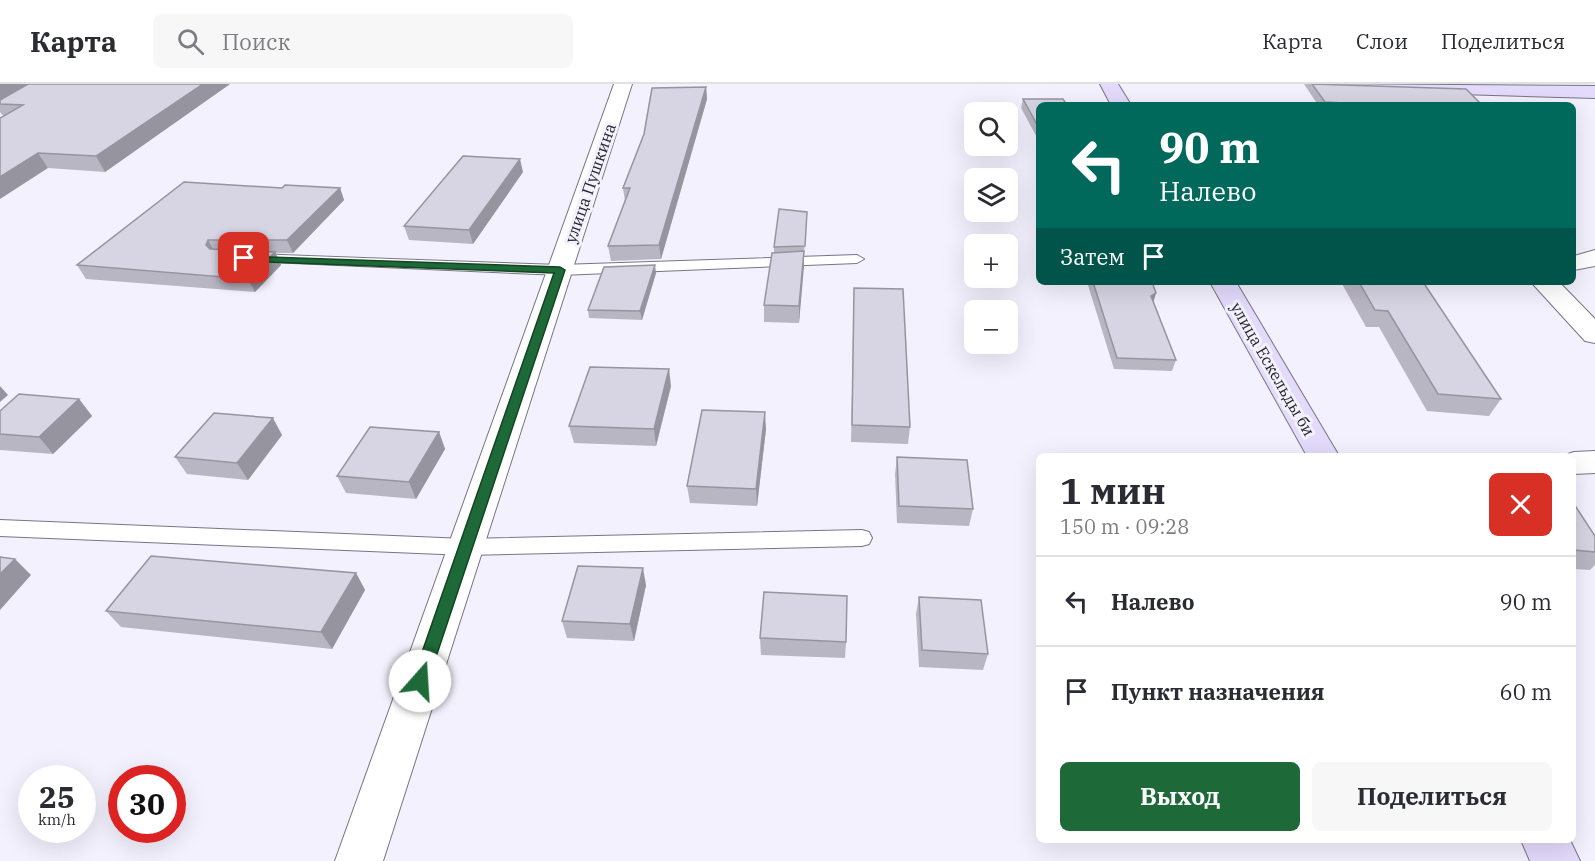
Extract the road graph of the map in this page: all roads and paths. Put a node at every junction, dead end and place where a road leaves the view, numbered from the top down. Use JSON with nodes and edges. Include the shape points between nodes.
{"nodes":[{"id":1,"x":623,"y":84,"type":"edge"},
{"id":2,"x":1109,"y":84,"type":"edge"},
{"id":3,"x":1326,"y":84,"type":"edge"},
{"id":4,"x":1567,"y":87,"type":"edge"},
{"id":5,"x":1595,"y":92,"type":"edge"},
{"id":6,"x":1119,"y":102,"type":"edge"},
{"id":7,"x":234,"y":258,"type":"edge"},
{"id":8,"x":1595,"y":258,"type":"edge"},
{"id":9,"x":857,"y":259,"type":"dead end"},
{"id":10,"x":1576,"y":262,"type":"edge"},
{"id":11,"x":560,"y":270,"type":"junction"},
{"id":12,"x":1225,"y":285,"type":"edge"},
{"id":13,"x":1547,"y":285,"type":"edge"},
{"id":14,"x":1595,"y":335,"type":"edge"},
{"id":15,"x":1321,"y":453,"type":"edge"},
{"id":16,"x":1595,"y":462,"type":"edge"},
{"id":17,"x":1576,"y":463,"type":"edge"},
{"id":18,"x":0,"y":528,"type":"edge"},
{"id":19,"x":862,"y":538,"type":"dead end"},
{"id":20,"x":466,"y":547,"type":"junction"},
{"id":21,"x":1546,"y":843,"type":"edge"},
{"id":22,"x":359,"y":861,"type":"edge"},
{"id":23,"x":1556,"y":861,"type":"edge"}],
"edges":[{"from":1,"to":11,"type":"street","name":"улица Пушкина"},
{"from":2,"to":6,"type":"street"},
{"from":3,"to":4,"type":"street"},
{"from":4,"to":5,"type":"street"},
{"from":7,"to":11,"type":"lane"},
{"from":8,"to":10,"type":"street"},
{"from":9,"to":11,"type":"lane"},
{"from":11,"to":20,"type":"street","name":"улица Пушкина"},
{"from":12,"to":15,"type":"street","name":"улица Ескельды би"},
{"from":13,"to":14,"type":"street"},
{"from":16,"to":17,"type":"street"},
{"from":18,"to":20,"type":"lane"},
{"from":19,"to":20,"type":"lane"},
{"from":20,"to":22,"type":"street","name":"улица Пушкина"},
{"from":21,"to":23,"type":"street"}]}
